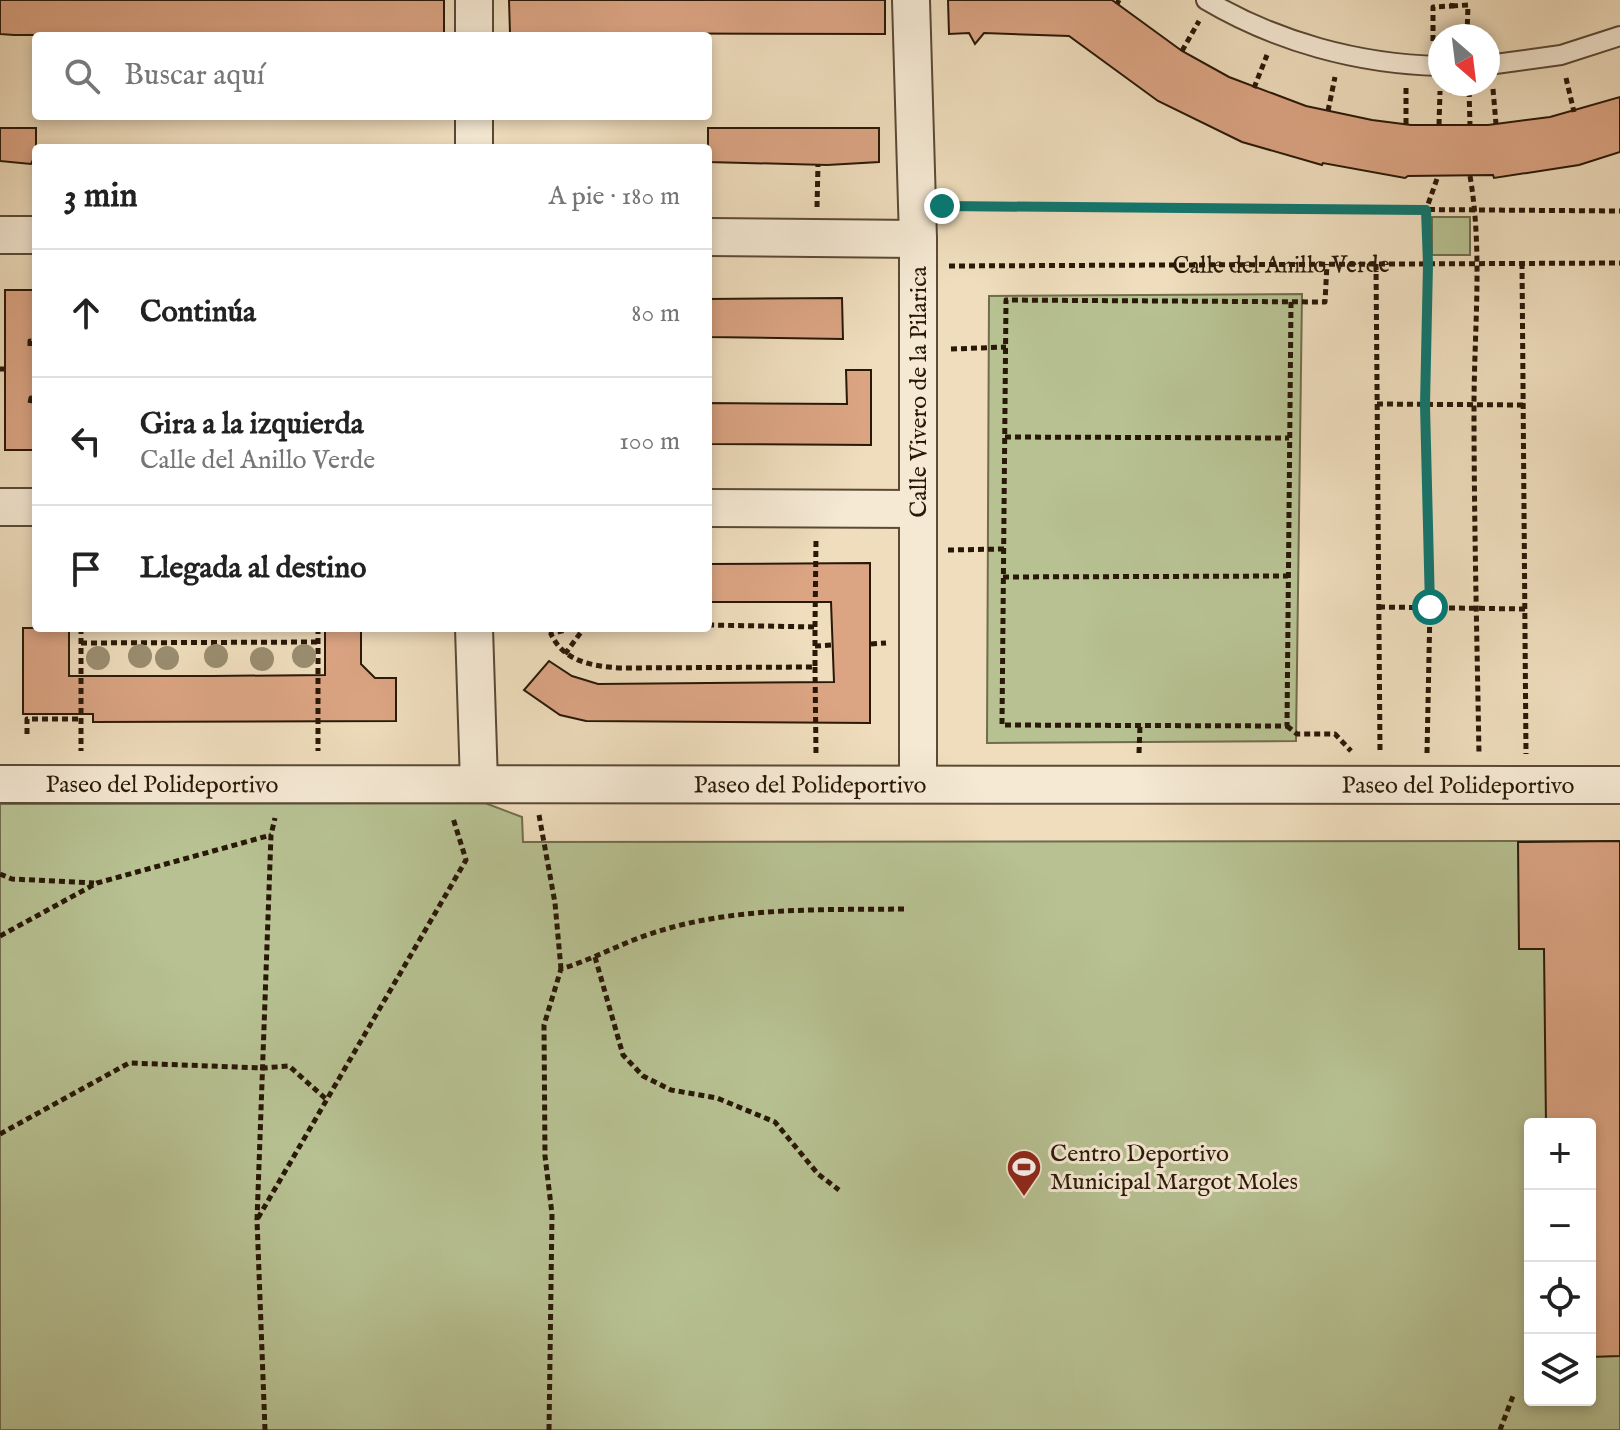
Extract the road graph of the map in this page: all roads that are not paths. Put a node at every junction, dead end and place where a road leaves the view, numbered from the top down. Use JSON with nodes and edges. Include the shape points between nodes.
{"nodes":[{"id":1,"x":474,"y":0,"type":"edge"},
{"id":2,"x":911,"y":0,"type":"edge"},
{"id":3,"x":1205,"y":7,"type":"edge"},
{"id":4,"x":474,"y":32,"type":"edge"},
{"id":5,"x":1620,"y":36,"type":"edge"},
{"id":6,"x":1428,"y":60,"type":"edge"},
{"id":7,"x":1500,"y":72,"type":"edge"},
{"id":8,"x":474,"y":120,"type":"edge"},
{"id":9,"x":474,"y":144,"type":"edge"},
{"id":10,"x":0,"y":235,"type":"edge"},
{"id":11,"x":32,"y":235,"type":"edge"},
{"id":12,"x":712,"y":237,"type":"edge"},
{"id":13,"x":930,"y":253,"type":"junction"},
{"id":14,"x":0,"y":507,"type":"edge"},
{"id":15,"x":32,"y":507,"type":"edge"},
{"id":16,"x":712,"y":508,"type":"edge"},
{"id":17,"x":917,"y":509,"type":"junction"},
{"id":18,"x":474,"y":632,"type":"edge"},
{"id":19,"x":479,"y":783,"type":"junction"},
{"id":20,"x":0,"y":784,"type":"edge"},
{"id":21,"x":918,"y":784,"type":"junction"},
{"id":22,"x":1620,"y":785,"type":"edge"}],
"edges":[{"from":1,"to":4,"type":"street"},
{"from":2,"to":13,"type":"street","name":"Calle Vivero de la Pilarica"},
{"from":3,"to":6,"type":"lane","via":[[1339,54],[1407,65]]},
{"from":5,"to":7,"type":"lane"},
{"from":8,"to":9,"type":"street"},
{"from":10,"to":11,"type":"street"},
{"from":12,"to":13,"type":"street"},
{"from":13,"to":17,"type":"street","name":"Calle Vivero de la Pilarica"},
{"from":14,"to":15,"type":"street"},
{"from":16,"to":17,"type":"street"},
{"from":17,"to":21,"type":"street","name":"Calle Vivero de la Pilarica"},
{"from":18,"to":19,"type":"street"},
{"from":19,"to":20,"type":"street","name":"Paseo del Polideportivo"},
{"from":19,"to":21,"type":"street","name":"Paseo del Polideportivo"},
{"from":21,"to":22,"type":"street","name":"Paseo del Polideportivo"}]}
